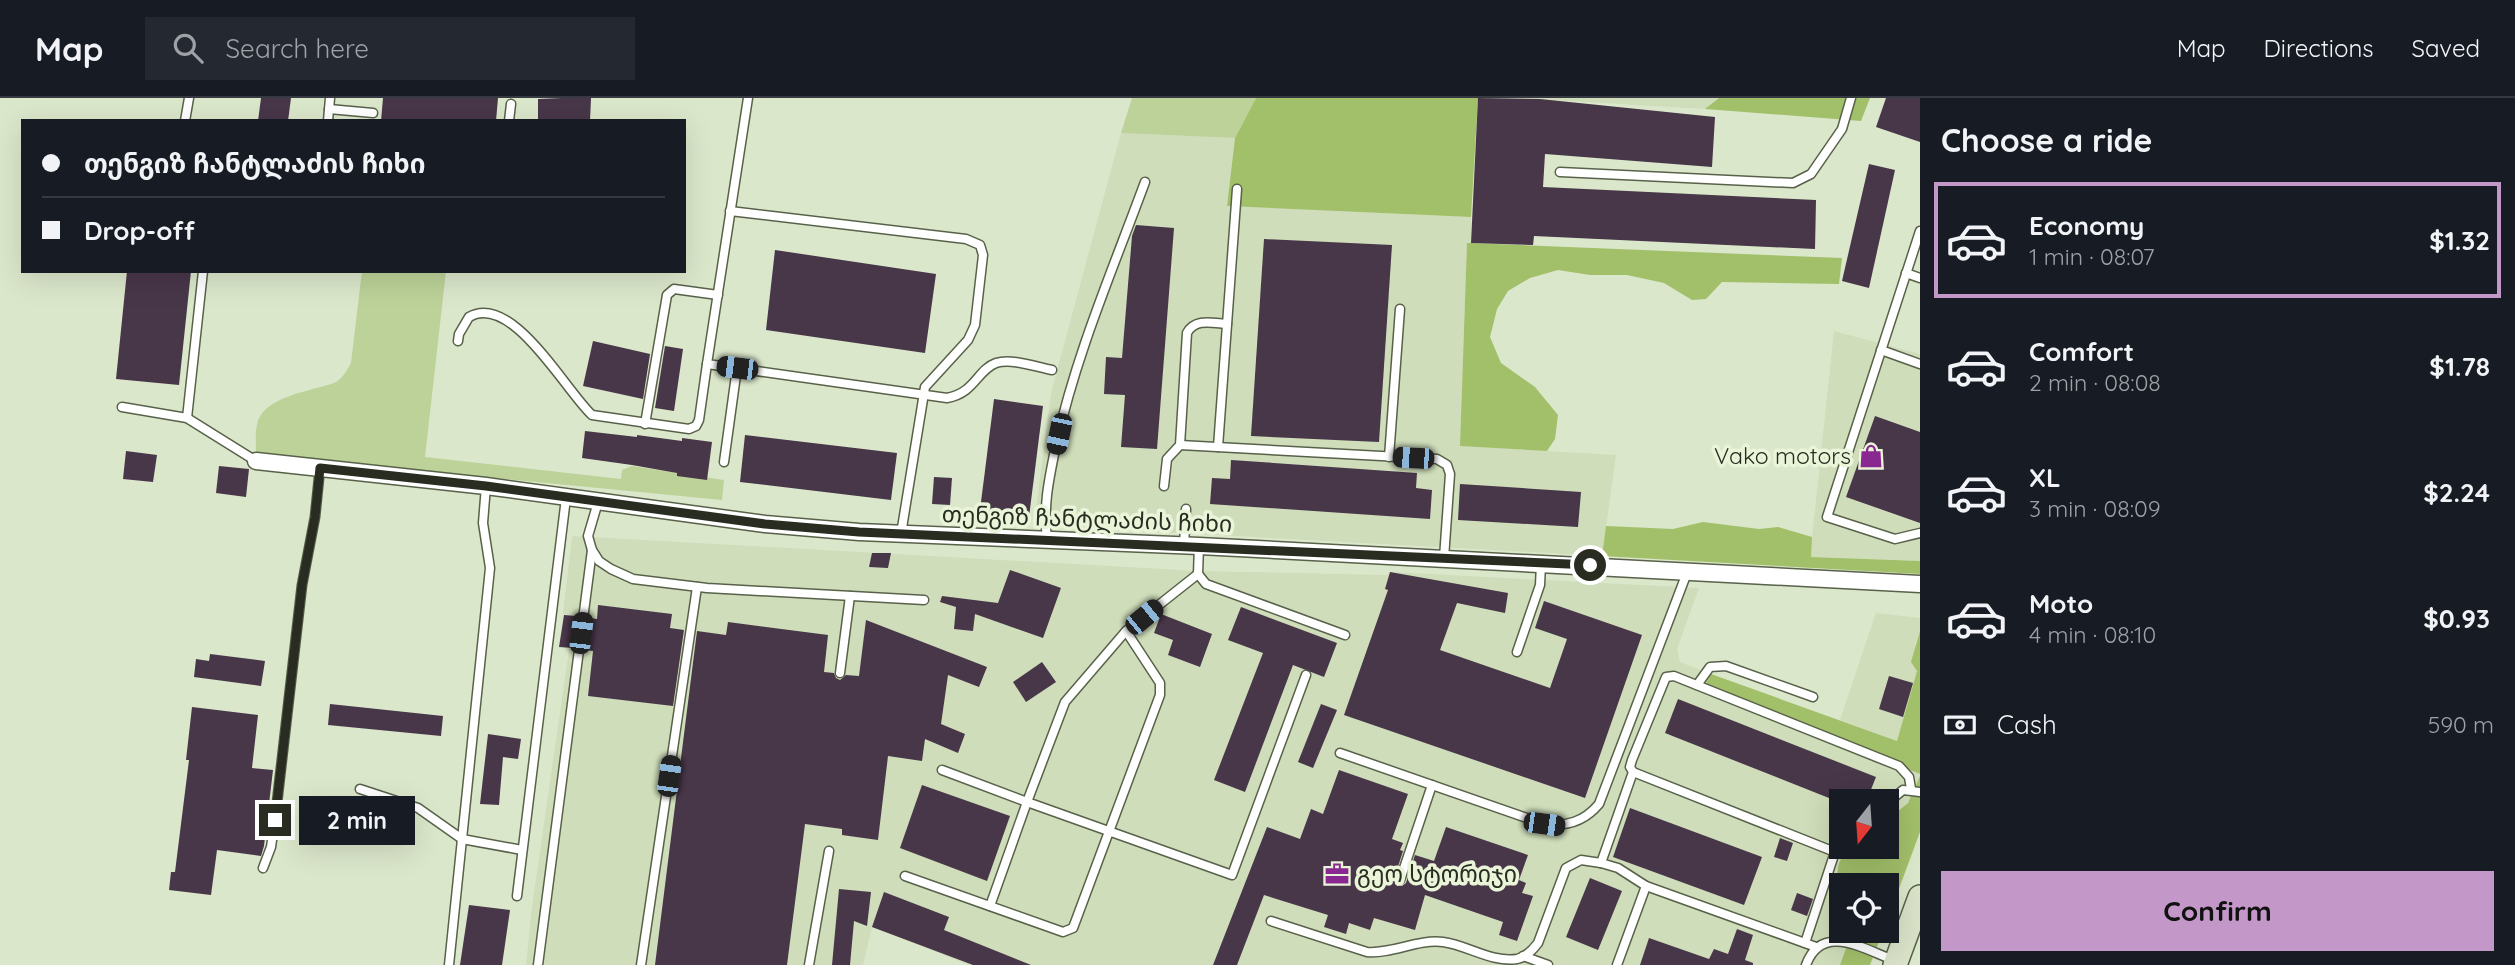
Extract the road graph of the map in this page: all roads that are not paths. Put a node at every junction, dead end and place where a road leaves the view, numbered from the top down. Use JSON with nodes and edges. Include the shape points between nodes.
{"nodes":[{"id":1,"x":189,"y":98,"type":"edge"},
{"id":2,"x":330,"y":98,"type":"edge"},
{"id":3,"x":748,"y":98,"type":"edge"},
{"id":4,"x":1851,"y":98,"type":"edge"},
{"id":5,"x":512,"y":104,"type":"dead end"},
{"id":6,"x":329,"y":109,"type":"junction"},
{"id":7,"x":373,"y":113,"type":"dead end"},
{"id":8,"x":186,"y":119,"type":"edge"},
{"id":9,"x":328,"y":119,"type":"edge"},
{"id":10,"x":509,"y":119,"type":"edge"},
{"id":11,"x":1560,"y":172,"type":"dead end"},
{"id":12,"x":1145,"y":182,"type":"dead end"},
{"id":13,"x":1237,"y":189,"type":"dead end"},
{"id":14,"x":730,"y":211,"type":"junction"},
{"id":15,"x":1920,"y":231,"type":"edge"},
{"id":16,"x":203,"y":273,"type":"edge"},
{"id":17,"x":1906,"y":273,"type":"junction"},
{"id":18,"x":1920,"y":278,"type":"edge"},
{"id":19,"x":718,"y":295,"type":"junction"},
{"id":20,"x":1400,"y":309,"type":"dead end"},
{"id":21,"x":1227,"y":324,"type":"junction"},
{"id":22,"x":458,"y":341,"type":"dead end"},
{"id":23,"x":1881,"y":350,"type":"junction"},
{"id":24,"x":1920,"y":363,"type":"edge"},
{"id":25,"x":707,"y":364,"type":"junction"},
{"id":26,"x":737,"y":368,"type":"junction"},
{"id":27,"x":1052,"y":370,"type":"dead end"},
{"id":28,"x":924,"y":393,"type":"junction"},
{"id":29,"x":122,"y":407,"type":"dead end"},
{"id":30,"x":187,"y":418,"type":"junction"},
{"id":31,"x":645,"y":424,"type":"junction"},
{"id":32,"x":1180,"y":445,"type":"junction"},
{"id":33,"x":1218,"y":447,"type":"junction"},
{"id":34,"x":1389,"y":457,"type":"junction"},
{"id":35,"x":256,"y":461,"type":"joint"},
{"id":36,"x":724,"y":462,"type":"dead end"},
{"id":37,"x":320,"y":468,"type":"junction"},
{"id":38,"x":486,"y":486,"type":"junction"},
{"id":39,"x":1164,"y":486,"type":"dead end"},
{"id":40,"x":566,"y":498,"type":"junction"},
{"id":41,"x":598,"y":502,"type":"junction"},
{"id":42,"x":1186,"y":509,"type":"dead end"},
{"id":43,"x":1920,"y":533,"type":"edge"},
{"id":44,"x":901,"y":534,"type":"junction"},
{"id":45,"x":1048,"y":540,"type":"junction"},
{"id":46,"x":1191,"y":546,"type":"junction"},
{"id":47,"x":592,"y":550,"type":"junction"},
{"id":48,"x":1444,"y":558,"type":"junction"},
{"id":49,"x":1541,"y":563,"type":"junction"},
{"id":50,"x":1688,"y":570,"type":"junction"},
{"id":51,"x":1198,"y":574,"type":"junction"},
{"id":52,"x":1920,"y":584,"type":"edge"},
{"id":53,"x":696,"y":587,"type":"junction"},
{"id":54,"x":850,"y":596,"type":"junction"},
{"id":55,"x":924,"y":600,"type":"dead end"},
{"id":56,"x":1126,"y":631,"type":"junction"},
{"id":57,"x":1345,"y":635,"type":"dead end"},
{"id":58,"x":1517,"y":652,"type":"dead end"},
{"id":59,"x":840,"y":673,"type":"dead end"},
{"id":60,"x":1306,"y":675,"type":"dead end"},
{"id":61,"x":1697,"y":685,"type":"junction"},
{"id":62,"x":1813,"y":697,"type":"dead end"},
{"id":63,"x":1340,"y":754,"type":"dead end"},
{"id":64,"x":942,"y":770,"type":"dead end"},
{"id":65,"x":1633,"y":772,"type":"junction"},
{"id":66,"x":1432,"y":785,"type":"junction"},
{"id":67,"x":360,"y":789,"type":"dead end"},
{"id":68,"x":1915,"y":791,"type":"edge"},
{"id":69,"x":1027,"y":802,"type":"junction"},
{"id":70,"x":1110,"y":831,"type":"junction"},
{"id":71,"x":462,"y":839,"type":"junction"},
{"id":72,"x":1829,"y":845,"type":"edge"},
{"id":73,"x":522,"y":850,"type":"junction"},
{"id":74,"x":829,"y":851,"type":"dead end"},
{"id":75,"x":1834,"y":859,"type":"edge"},
{"id":76,"x":1601,"y":863,"type":"junction"},
{"id":77,"x":263,"y":868,"type":"dead end"},
{"id":78,"x":905,"y":876,"type":"dead end"},
{"id":79,"x":1400,"y":880,"type":"dead end"},
{"id":80,"x":1646,"y":886,"type":"junction"},
{"id":81,"x":517,"y":896,"type":"dead end"},
{"id":82,"x":1920,"y":897,"type":"edge"},
{"id":83,"x":990,"y":906,"type":"junction"},
{"id":84,"x":1271,"y":921,"type":"dead end"},
{"id":85,"x":1805,"y":943,"type":"junction"},
{"id":86,"x":1816,"y":947,"type":"junction"},
{"id":87,"x":1523,"y":957,"type":"junction"},
{"id":88,"x":1895,"y":963,"type":"edge"},
{"id":89,"x":449,"y":965,"type":"edge"},
{"id":90,"x":538,"y":965,"type":"edge"},
{"id":91,"x":641,"y":965,"type":"edge"},
{"id":92,"x":809,"y":965,"type":"edge"},
{"id":93,"x":1548,"y":965,"type":"edge"},
{"id":94,"x":1617,"y":965,"type":"edge"},
{"id":95,"x":1806,"y":965,"type":"edge"}],
"edges":[{"from":1,"to":8,"type":"lane"},
{"from":2,"to":6,"type":"lane"},
{"from":3,"to":14,"type":"lane"},
{"from":4,"to":11,"type":"lane","via":[[1842,129],[1811,174],[1793,183]]},
{"from":5,"to":10,"type":"lane"},
{"from":6,"to":7,"type":"lane"},
{"from":6,"to":9,"type":"lane"},
{"from":12,"to":45,"type":"lane","via":[[1079,355],[1063,413],[1045,497]]},
{"from":13,"to":21,"type":"lane"},
{"from":14,"to":19,"type":"lane"},
{"from":14,"to":28,"type":"lane","via":[[966,239],[980,245],[983,255],[975,325]]},
{"from":15,"to":17,"type":"lane"},
{"from":16,"to":30,"type":"lane"},
{"from":17,"to":18,"type":"lane"},
{"from":17,"to":23,"type":"lane"},
{"from":19,"to":25,"type":"lane"},
{"from":19,"to":31,"type":"lane","via":[[674,289],[667,295]]},
{"from":20,"to":34,"type":"lane"},
{"from":21,"to":32,"type":"lane","via":[[1198,323],[1187,333]]},
{"from":21,"to":33,"type":"lane"},
{"from":22,"to":31,"type":"lane","via":[[469,317],[486,311],[500,315],[523,333],[592,415]]},
{"from":23,"to":24,"type":"lane"},
{"from":23,"to":43,"type":"lane","via":[[1828,517],[1895,539]]},
{"from":25,"to":26,"type":"lane"},
{"from":25,"to":31,"type":"lane","via":[[696,426]]},
{"from":26,"to":28,"type":"lane"},
{"from":26,"to":36,"type":"lane"},
{"from":27,"to":28,"type":"lane","via":[[993,364],[957,396]]},
{"from":28,"to":44,"type":"lane"},
{"from":29,"to":30,"type":"lane"},
{"from":30,"to":35,"type":"lane"},
{"from":32,"to":33,"type":"lane"},
{"from":32,"to":39,"type":"lane","via":[[1167,459]]},
{"from":33,"to":34,"type":"lane"},
{"from":34,"to":48,"type":"lane","via":[[1437,459],[1447,465]]},
{"from":35,"to":37,"type":"street","name":"თენგიზ ჩანტლაძის ჩიხი"},
{"from":37,"to":38,"type":"street","name":"თენგიზ ჩანტლაძის ჩიხი"},
{"from":37,"to":77,"type":"lane","via":[[275,820]]},
{"from":38,"to":40,"type":"street","name":"თენგიზ ჩანტლაძის ჩიხი"},
{"from":38,"to":71,"type":"lane","via":[[483,523],[490,568]]},
{"from":40,"to":41,"type":"street","name":"თენგიზ ჩანტლაძის ჩიხი"},
{"from":40,"to":73,"type":"lane"},
{"from":41,"to":44,"type":"street","name":"თენგიზ ჩანტლაძის ჩიხი","via":[[771,525]]},
{"from":41,"to":47,"type":"lane","via":[[588,536]]},
{"from":42,"to":46,"type":"lane"},
{"from":44,"to":45,"type":"street","name":"თენგიზ ჩანტლაძის ჩიხი"},
{"from":45,"to":46,"type":"street","name":"თენგიზ ჩანტლაძის ჩიხი"},
{"from":46,"to":48,"type":"street","name":"თენგიზ ჩანტლაძის ჩიხი"},
{"from":46,"to":51,"type":"lane"},
{"from":47,"to":53,"type":"lane","via":[[599,561],[633,579]]},
{"from":47,"to":90,"type":"lane"},
{"from":48,"to":49,"type":"street","name":"თენგიზ ჩანტლაძის ჩიხი"},
{"from":49,"to":50,"type":"street","name":"თენგიზ ჩანტლაძის ჩიხი"},
{"from":49,"to":58,"type":"lane","via":[[1540,585]]},
{"from":50,"to":52,"type":"street","name":"თენგიზ ჩანტლაძის ჩიხი"},
{"from":50,"to":66,"type":"lane","via":[[1599,804],[1591,813],[1577,822],[1544,824]]},
{"from":51,"to":56,"type":"lane"},
{"from":51,"to":57,"type":"lane","via":[[1206,584]]},
{"from":53,"to":54,"type":"lane"},
{"from":53,"to":91,"type":"lane"},
{"from":54,"to":55,"type":"lane"},
{"from":54,"to":59,"type":"lane"},
{"from":56,"to":69,"type":"lane","via":[[1065,702]]},
{"from":56,"to":70,"type":"lane","via":[[1160,683],[1160,695]]},
{"from":60,"to":70,"type":"lane","via":[[1232,875]]},
{"from":61,"to":62,"type":"lane","via":[[1710,667],[1726,666]]},
{"from":61,"to":65,"type":"lane","via":[[1667,677],[1632,760]]},
{"from":61,"to":68,"type":"lane","via":[[1899,766]]},
{"from":63,"to":66,"type":"lane"},
{"from":64,"to":69,"type":"lane"},
{"from":65,"to":72,"type":"lane"},
{"from":65,"to":76,"type":"lane"},
{"from":66,"to":79,"type":"lane"},
{"from":67,"to":71,"type":"lane","via":[[418,808]]},
{"from":69,"to":70,"type":"lane"},
{"from":69,"to":83,"type":"lane"},
{"from":70,"to":83,"type":"lane","via":[[1073,928],[1063,932]]},
{"from":71,"to":73,"type":"lane"},
{"from":71,"to":89,"type":"lane"},
{"from":73,"to":81,"type":"lane"},
{"from":74,"to":92,"type":"lane"},
{"from":75,"to":85,"type":"lane"},
{"from":76,"to":80,"type":"lane"},
{"from":76,"to":87,"type":"lane","via":[[1581,860],[1566,867],[1538,943]]},
{"from":78,"to":83,"type":"lane"},
{"from":80,"to":85,"type":"lane"},
{"from":80,"to":94,"type":"lane"},
{"from":82,"to":88,"type":"street"},
{"from":84,"to":87,"type":"lane","via":[[1367,952],[1441,942],[1504,960]]},
{"from":85,"to":86,"type":"lane"},
{"from":86,"to":88,"type":"lane","via":[[1832,940],[1848,943]]},
{"from":86,"to":95,"type":"lane"},
{"from":87,"to":93,"type":"lane"}]}
